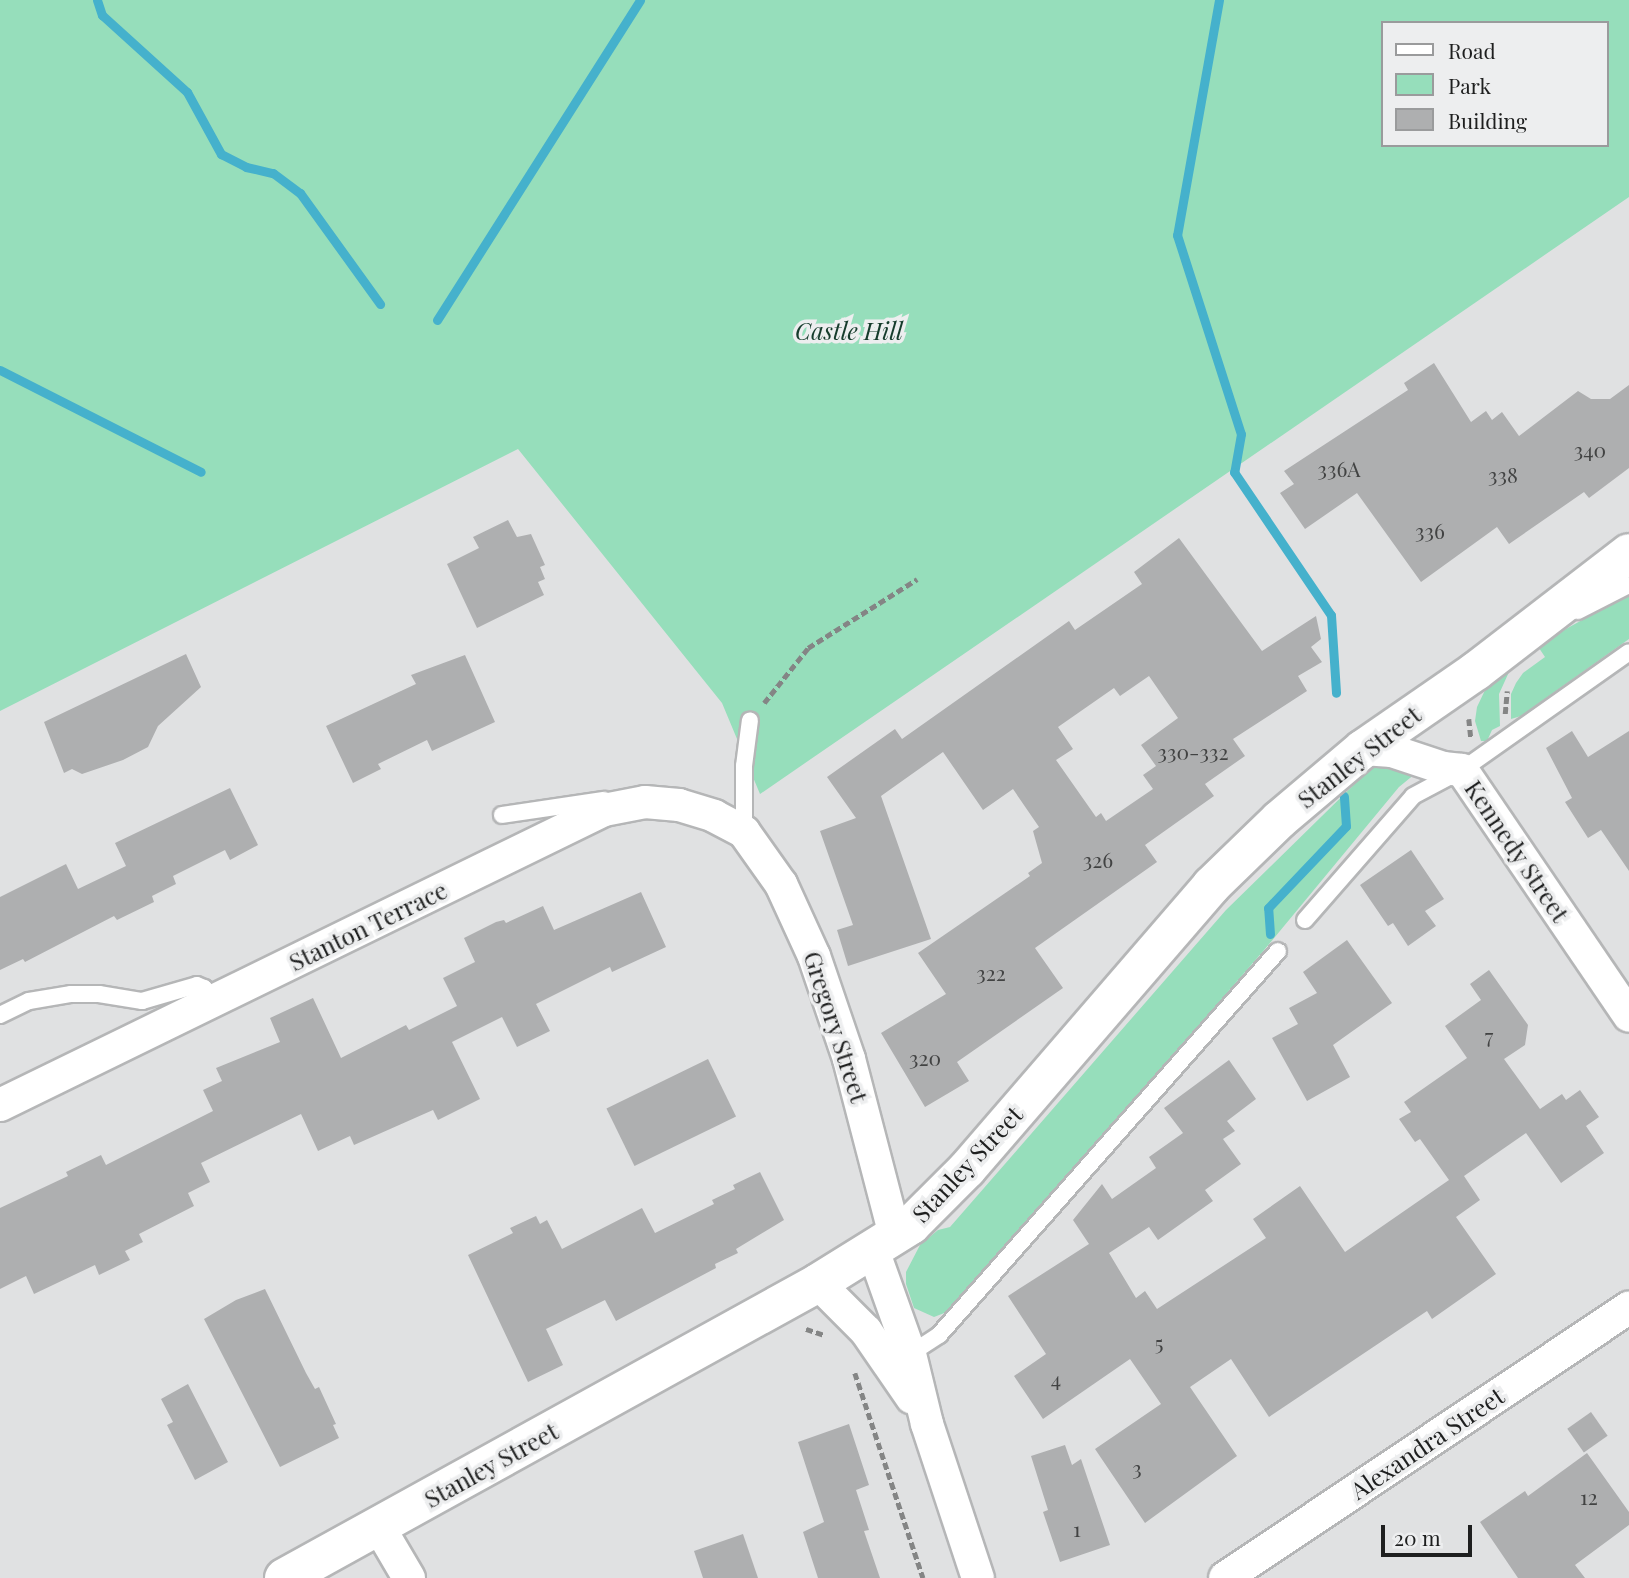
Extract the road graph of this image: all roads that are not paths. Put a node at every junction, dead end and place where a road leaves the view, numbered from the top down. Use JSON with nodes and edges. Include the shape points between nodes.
{"nodes":[{"id":1,"x":1629,"y":553,"type":"edge"},
{"id":2,"x":1629,"y":585,"type":"edge"},
{"id":3,"x":1514,"y":642,"type":"junction"},
{"id":4,"x":1629,"y":652,"type":"edge"},
{"id":5,"x":750,"y":720,"type":"road end"},
{"id":6,"x":1363,"y":749,"type":"junction"},
{"id":7,"x":1462,"y":770,"type":"junction"},
{"id":8,"x":645,"y":802,"type":"junction"},
{"id":9,"x":502,"y":815,"type":"dead end"},
{"id":10,"x":744,"y":832,"type":"junction"},
{"id":11,"x":1305,"y":920,"type":"dead end"},
{"id":12,"x":1278,"y":951,"type":"dead end"},
{"id":13,"x":213,"y":1001,"type":"junction"},
{"id":14,"x":0,"y":1015,"type":"edge"},
{"id":15,"x":1629,"y":1016,"type":"edge"},
{"id":16,"x":0,"y":1105,"type":"edge"},
{"id":17,"x":884,"y":1243,"type":"junction"},
{"id":18,"x":818,"y":1283,"type":"junction"},
{"id":19,"x":1629,"y":1308,"type":"edge"},
{"id":20,"x":910,"y":1354,"type":"junction"},
{"id":21,"x":927,"y":1424,"type":"junction"},
{"id":22,"x":379,"y":1527,"type":"junction"},
{"id":23,"x":284,"y":1578,"type":"edge"},
{"id":24,"x":409,"y":1578,"type":"edge"},
{"id":25,"x":978,"y":1578,"type":"edge"},
{"id":26,"x":1225,"y":1578,"type":"edge"}],
"edges":[{"from":1,"to":3,"type":"main road","name":"Stanley Street"},
{"from":2,"to":3,"type":"lane","name":"Stanley Street"},
{"from":3,"to":6,"type":"main road","name":"Stanley Street"},
{"from":4,"to":7,"type":"lane"},
{"from":5,"to":10,"type":"lane","via":[[744,766]]},
{"from":6,"to":7,"type":"street","name":"Kennedy Street","via":[[1392,751]]},
{"from":6,"to":17,"type":"main road","name":"Stanley Street","via":[[1211,886],[967,1169],[929,1209]]},
{"from":7,"to":11,"type":"lane","via":[[1413,796]]},
{"from":7,"to":15,"type":"street","name":"Kennedy Street"},
{"from":8,"to":9,"type":"lane","via":[[575,803]]},
{"from":8,"to":10,"type":"street","name":"Stanton Terrace","via":[[696,810]]},
{"from":8,"to":13,"type":"street","name":"Stanton Terrace","via":[[604,810]]},
{"from":10,"to":17,"type":"street","name":"Gregory Street","via":[[781,884],[814,956],[849,1059]]},
{"from":12,"to":20,"type":"lane","via":[[939,1335]]},
{"from":13,"to":14,"type":"lane","via":[[197,985],[142,1001],[71,994],[29,1001]]},
{"from":13,"to":16,"type":"street","name":"Stanton Terrace"},
{"from":17,"to":18,"type":"main road","name":"Stanley Street"},
{"from":17,"to":20,"type":"street","name":"Gregory Street"},
{"from":18,"to":21,"type":"street","name":"Gregory Street","via":[[883,1352]]},
{"from":18,"to":22,"type":"main road","name":"Stanley Street"},
{"from":19,"to":26,"type":"street","name":"Alexandra Street"},
{"from":20,"to":21,"type":"street","name":"Gregory Street"},
{"from":21,"to":25,"type":"street","name":"Gregory Street"},
{"from":22,"to":23,"type":"main road","name":"Stanley Street"},
{"from":22,"to":24,"type":"street"}]}
